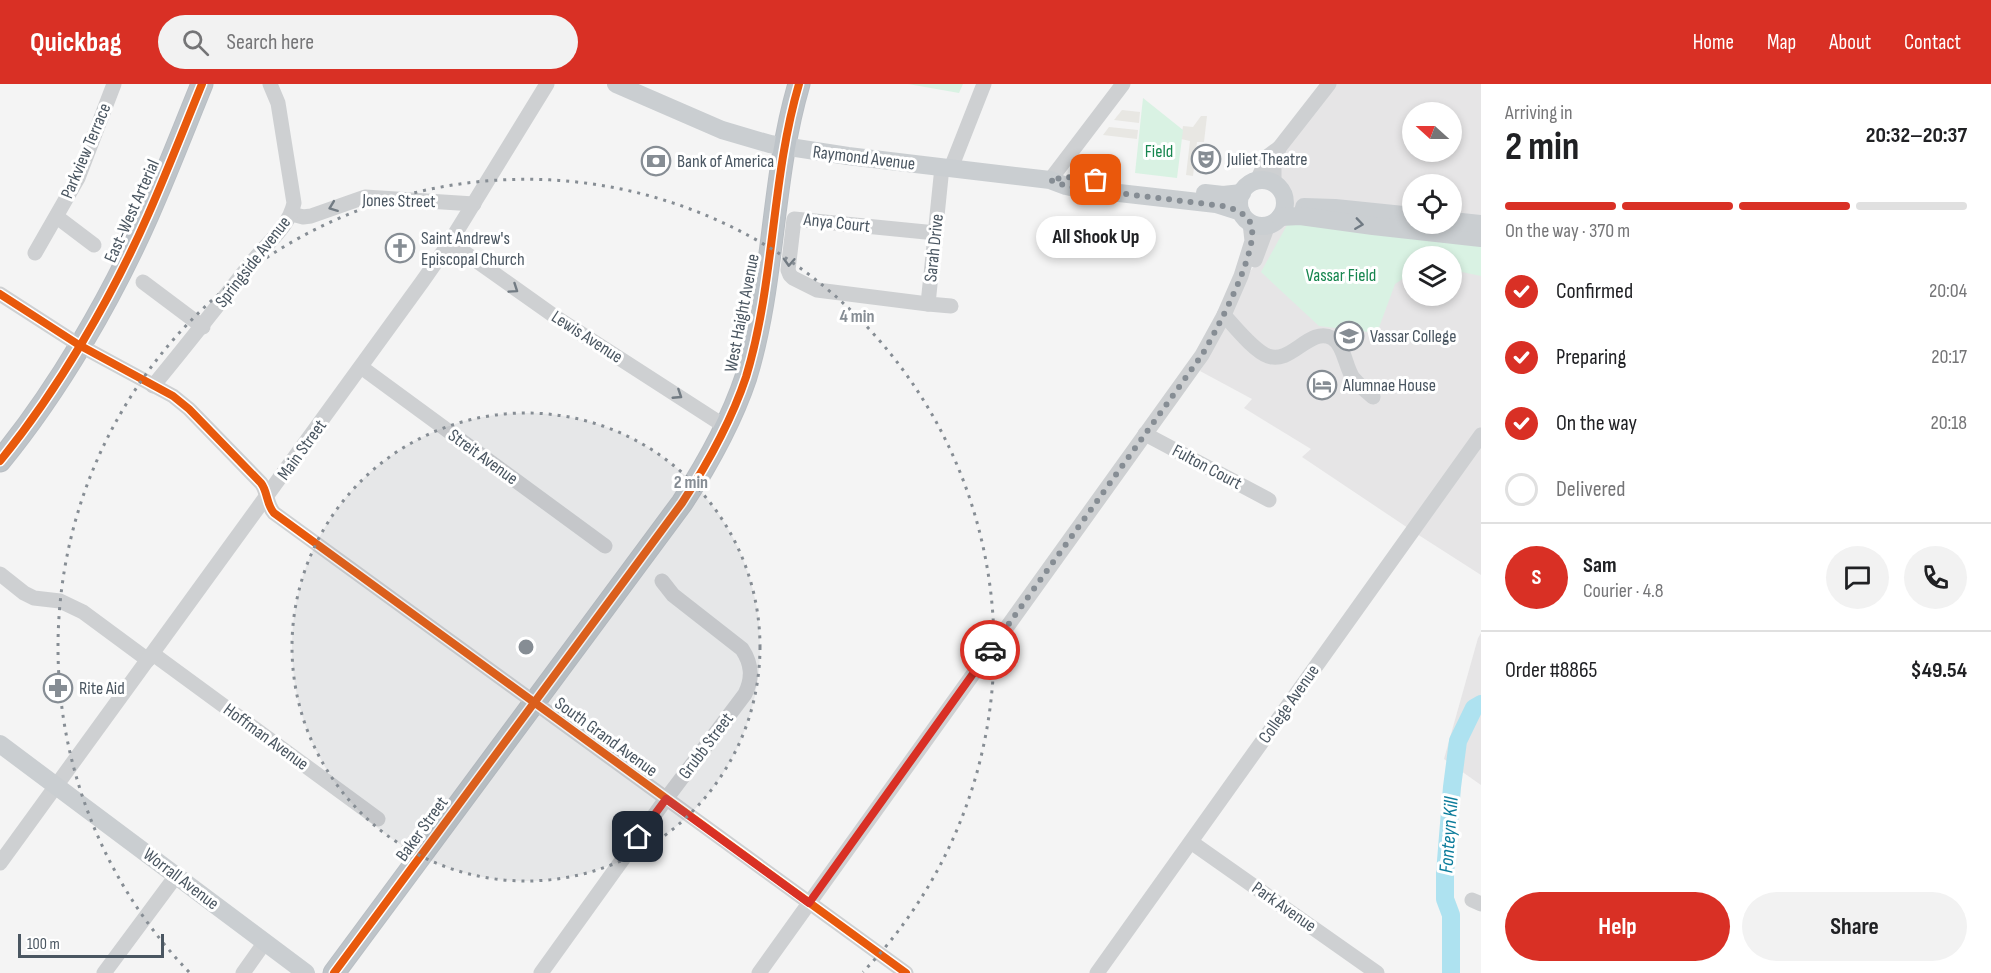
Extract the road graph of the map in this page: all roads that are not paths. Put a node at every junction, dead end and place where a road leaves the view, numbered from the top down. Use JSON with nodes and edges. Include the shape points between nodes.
{"nodes":[{"id":1,"x":114,"y":84,"type":"edge"},
{"id":2,"x":201,"y":84,"type":"edge"},
{"id":3,"x":270,"y":84,"type":"edge"},
{"id":4,"x":547,"y":84,"type":"edge"},
{"id":5,"x":616,"y":84,"type":"edge"},
{"id":6,"x":799,"y":84,"type":"edge"},
{"id":7,"x":984,"y":84,"type":"edge"},
{"id":8,"x":1123,"y":84,"type":"edge"},
{"id":9,"x":1329,"y":84,"type":"edge"},
{"id":10,"x":785,"y":147,"type":"junction"},
{"id":11,"x":946,"y":168,"type":"junction"},
{"id":12,"x":1050,"y":180,"type":"junction"},
{"id":13,"x":1266,"y":182,"type":"junction"},
{"id":14,"x":1242,"y":193,"type":"junction"},
{"id":15,"x":474,"y":204,"type":"junction"},
{"id":16,"x":292,"y":214,"type":"junction"},
{"id":17,"x":1402,"y":215,"type":"edge"},
{"id":18,"x":1265,"y":216,"type":"junction"},
{"id":19,"x":57,"y":218,"type":"junction"},
{"id":20,"x":1462,"y":222,"type":"edge"},
{"id":21,"x":1481,"y":224,"type":"edge"},
{"id":22,"x":936,"y":233,"type":"junction"},
{"id":23,"x":1481,"y":238,"type":"edge"},
{"id":24,"x":450,"y":242,"type":"junction"},
{"id":25,"x":94,"y":245,"type":"dead end"},
{"id":26,"x":35,"y":253,"type":"dead end"},
{"id":27,"x":144,"y":282,"type":"dead end"},
{"id":28,"x":0,"y":294,"type":"edge"},
{"id":29,"x":928,"y":304,"type":"junction"},
{"id":30,"x":951,"y":306,"type":"dead end"},
{"id":31,"x":1224,"y":315,"type":"junction"},
{"id":32,"x":203,"y":327,"type":"junction"},
{"id":33,"x":79,"y":345,"type":"junction"},
{"id":34,"x":361,"y":368,"type":"junction"},
{"id":35,"x":153,"y":386,"type":"junction"},
{"id":36,"x":1373,"y":397,"type":"dead end"},
{"id":37,"x":726,"y":427,"type":"junction"},
{"id":38,"x":1144,"y":434,"type":"junction"},
{"id":39,"x":1481,"y":435,"type":"edge"},
{"id":40,"x":0,"y":461,"type":"edge"},
{"id":41,"x":268,"y":497,"type":"junction"},
{"id":42,"x":1269,"y":500,"type":"dead end"},
{"id":43,"x":605,"y":546,"type":"dead end"},
{"id":44,"x":0,"y":574,"type":"edge"},
{"id":45,"x":662,"y":581,"type":"dead end"},
{"id":46,"x":151,"y":657,"type":"junction"},
{"id":47,"x":534,"y":703,"type":"junction"},
{"id":48,"x":0,"y":744,"type":"edge"},
{"id":49,"x":56,"y":786,"type":"junction"},
{"id":50,"x":666,"y":799,"type":"junction"},
{"id":51,"x":378,"y":819,"type":"dead end"},
{"id":52,"x":1191,"y":842,"type":"junction"},
{"id":53,"x":0,"y":863,"type":"edge"},
{"id":54,"x":176,"y":876,"type":"junction"},
{"id":55,"x":809,"y":903,"type":"junction"},
{"id":56,"x":265,"y":942,"type":"junction"},
{"id":57,"x":104,"y":973,"type":"edge"},
{"id":58,"x":243,"y":973,"type":"edge"},
{"id":59,"x":306,"y":973,"type":"edge"},
{"id":60,"x":334,"y":973,"type":"edge"},
{"id":61,"x":541,"y":973,"type":"edge"},
{"id":62,"x":759,"y":973,"type":"edge"},
{"id":63,"x":906,"y":973,"type":"edge"},
{"id":64,"x":1097,"y":973,"type":"edge"},
{"id":65,"x":1377,"y":973,"type":"edge"}],
"edges":[{"from":1,"to":19,"type":"street","name":"Parkview Terrace","via":[[78,177]]},
{"from":2,"to":33,"type":"highway","name":"East-West Arterial","via":[[140,232]]},
{"from":3,"to":16,"type":"street","name":"Springside Avenue","via":[[278,103],[294,203]]},
{"from":4,"to":15,"type":"street","name":"Main Street"},
{"from":5,"to":10,"type":"main road","name":"Raymond Avenue","via":[[722,130]]},
{"from":6,"to":10,"type":"highway","name":"West Haight Avenue"},
{"from":7,"to":11,"type":"street","name":"Sarah Drive"},
{"from":8,"to":12,"type":"street"},
{"from":9,"to":13,"type":"street","via":[[1279,148]]},
{"from":10,"to":11,"type":"main road","name":"Raymond Avenue"},
{"from":10,"to":37,"type":"highway","name":"West Haight Avenue","via":[[755,344]]},
{"from":11,"to":12,"type":"main road","name":"Raymond Avenue"},
{"from":11,"to":22,"type":"street","name":"Sarah Drive"},
{"from":12,"to":14,"type":"main road","name":"Raymond Avenue","via":[[1067,177],[1223,195]]},
{"from":12,"to":18,"type":"main road","name":"Raymond Avenue","via":[[1077,188],[1216,204]]},
{"from":13,"to":14,"type":"main road","via":[[1251,183]]},
{"from":13,"to":18,"type":"main road","via":[[1281,191]]},
{"from":14,"to":18,"type":"main road","via":[[1240,206]]},
{"from":15,"to":16,"type":"street","name":"Jones Street","one_way":true,"via":[[365,197],[311,216]]},
{"from":15,"to":24,"type":"street","name":"Main Street"},
{"from":16,"to":32,"type":"street","name":"Springside Avenue"},
{"from":17,"to":18,"type":"main road","name":"Raymond Avenue","via":[[1301,207]]},
{"from":18,"to":23,"type":"main road","name":"Raymond Avenue","one_way":true,"via":[[1300,216]]},
{"from":18,"to":31,"type":"street"},
{"from":19,"to":25,"type":"street"},
{"from":19,"to":26,"type":"street","name":"Parkview Terrace"},
{"from":20,"to":21,"type":"main road"},
{"from":22,"to":29,"type":"street","name":"Sarah Drive"},
{"from":22,"to":29,"type":"street","name":"Anya Court","one_way":true,"via":[[794,219],[788,270],[817,290]]},
{"from":24,"to":34,"type":"street","name":"Main Street"},
{"from":24,"to":37,"type":"street","name":"Lewis Avenue","one_way":true,"via":[[557,318]]},
{"from":27,"to":32,"type":"street"},
{"from":28,"to":33,"type":"street","name":"South Grand Avenue"},
{"from":29,"to":30,"type":"street","name":"Sarah Drive"},
{"from":31,"to":36,"type":"street","via":[[1259,350],[1272,357],[1284,356],[1318,337],[1329,336],[1340,344],[1353,378]]},
{"from":31,"to":38,"type":"street","via":[[1202,355]]},
{"from":32,"to":35,"type":"street","name":"Springside Avenue"},
{"from":33,"to":35,"type":"street","name":"South Grand Avenue"},
{"from":33,"to":40,"type":"highway","name":"East-West Arterial","via":[[42,406]]},
{"from":34,"to":41,"type":"street","name":"Main Street"},
{"from":34,"to":43,"type":"street","name":"Streit Avenue"},
{"from":35,"to":41,"type":"street","name":"South Grand Avenue","via":[[189,409],[261,483]]},
{"from":37,"to":47,"type":"highway","name":"West Haight Avenue","via":[[682,503]]},
{"from":38,"to":42,"type":"street","name":"Fulton Court"},
{"from":38,"to":55,"type":"street"},
{"from":39,"to":52,"type":"street","name":"College Avenue"},
{"from":41,"to":46,"type":"street","name":"Main Street"},
{"from":41,"to":47,"type":"street","name":"South Grand Avenue","via":[[274,513]]},
{"from":44,"to":46,"type":"street","name":"Hoffman Avenue","via":[[34,598],[60,601],[83,612]]},
{"from":45,"to":50,"type":"street","name":"Grubb Street","via":[[673,596],[742,649],[751,673],[745,694]]},
{"from":46,"to":49,"type":"street","name":"Main Street"},
{"from":46,"to":51,"type":"street","name":"Hoffman Avenue"},
{"from":47,"to":50,"type":"street","name":"South Grand Avenue"},
{"from":47,"to":60,"type":"highway","name":"Baker Street"},
{"from":48,"to":49,"type":"main road","name":"Worrall Avenue"},
{"from":49,"to":53,"type":"street","name":"Main Street"},
{"from":49,"to":54,"type":"main road","name":"Worrall Avenue"},
{"from":50,"to":55,"type":"street","name":"South Grand Avenue"},
{"from":50,"to":61,"type":"street","name":"Grubb Street"},
{"from":52,"to":64,"type":"street","name":"College Avenue"},
{"from":52,"to":65,"type":"street","name":"Park Avenue"},
{"from":54,"to":56,"type":"main road","name":"Worrall Avenue"},
{"from":54,"to":57,"type":"street"},
{"from":55,"to":62,"type":"street"},
{"from":55,"to":63,"type":"street","name":"South Grand Avenue"},
{"from":56,"to":58,"type":"street"},
{"from":56,"to":59,"type":"main road","name":"Worrall Avenue"}]}
